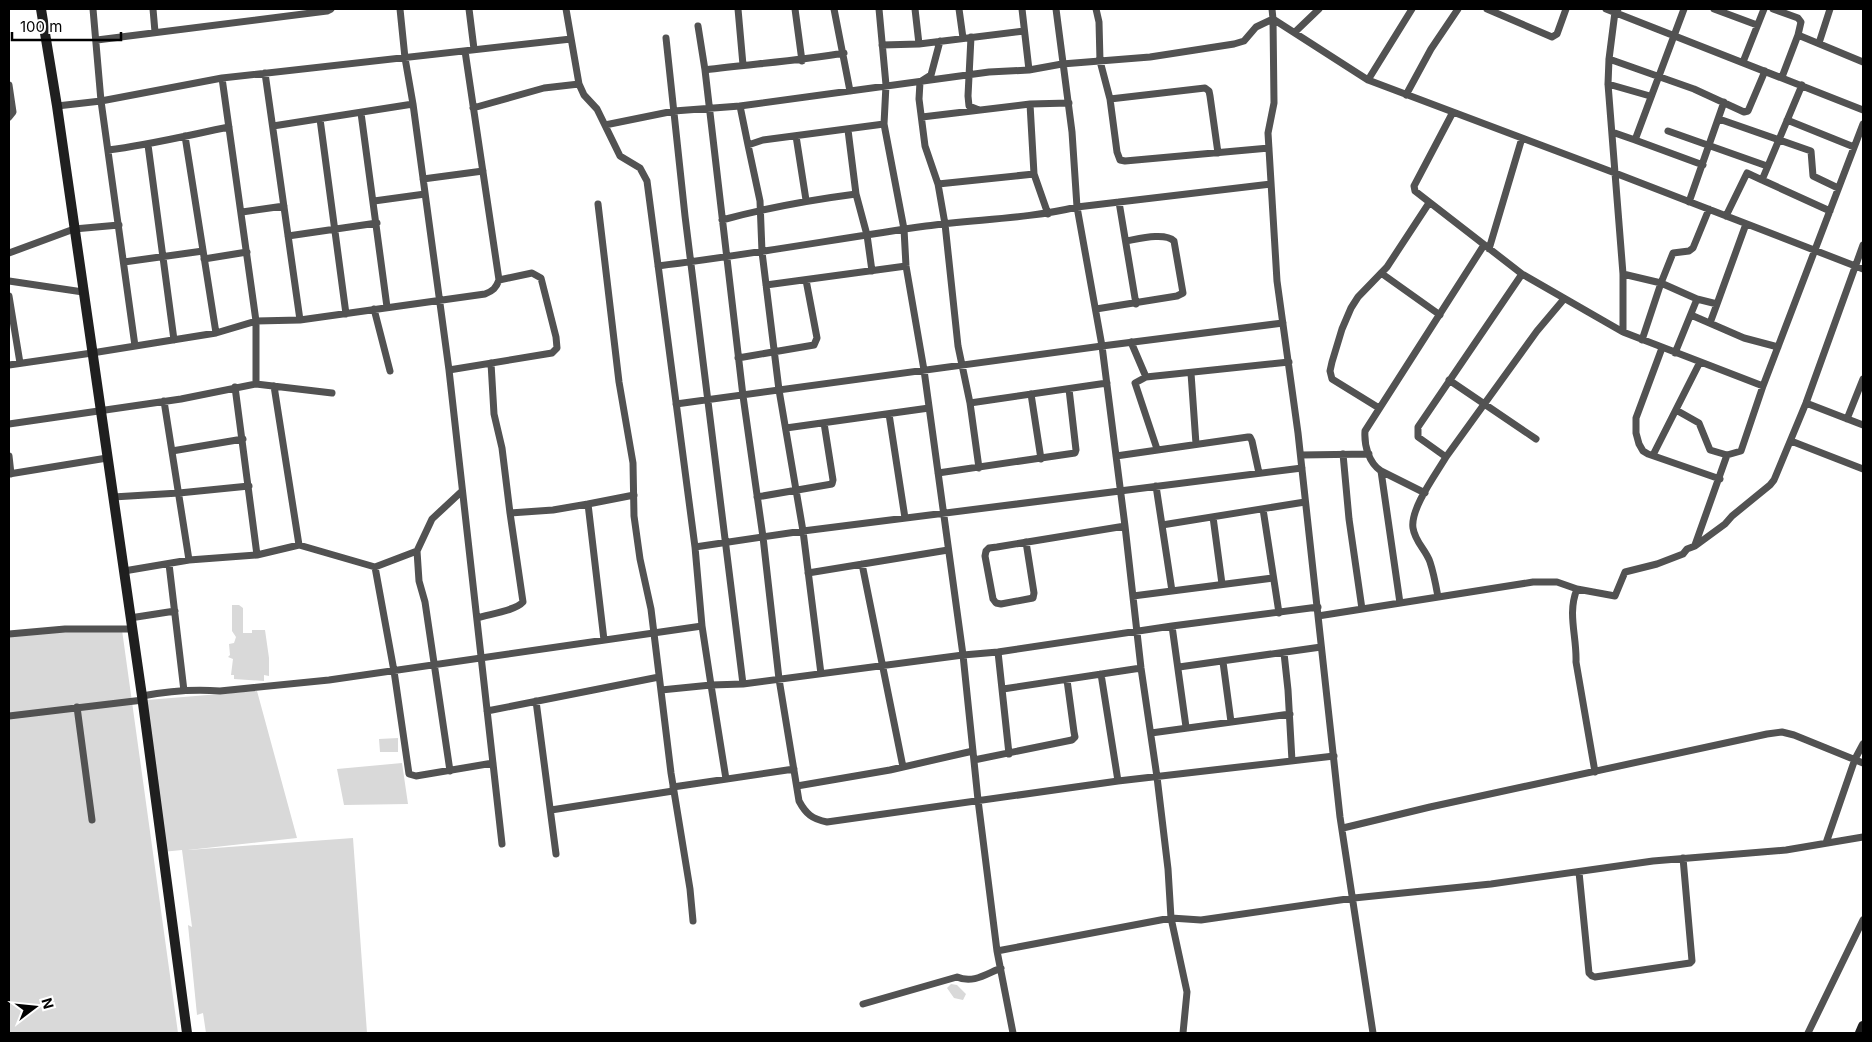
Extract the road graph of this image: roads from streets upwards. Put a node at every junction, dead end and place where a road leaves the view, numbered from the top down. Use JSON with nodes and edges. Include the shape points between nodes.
{"nodes":[{"id":1,"x":41,"y":9,"type":"edge"},
{"id":2,"x":93,"y":9,"type":"edge"},
{"id":3,"x":153,"y":9,"type":"edge"},
{"id":4,"x":331,"y":9,"type":"edge"},
{"id":5,"x":400,"y":9,"type":"edge"},
{"id":6,"x":468,"y":9,"type":"edge"},
{"id":7,"x":566,"y":9,"type":"edge"},
{"id":8,"x":738,"y":9,"type":"edge"},
{"id":9,"x":795,"y":9,"type":"edge"},
{"id":10,"x":834,"y":9,"type":"edge"},
{"id":11,"x":879,"y":9,"type":"edge"},
{"id":12,"x":915,"y":9,"type":"edge"},
{"id":13,"x":959,"y":9,"type":"edge"},
{"id":14,"x":1022,"y":9,"type":"edge"},
{"id":15,"x":1056,"y":9,"type":"edge"},
{"id":16,"x":1096,"y":9,"type":"edge"},
{"id":17,"x":1272,"y":9,"type":"edge"},
{"id":18,"x":1320,"y":9,"type":"edge"},
{"id":19,"x":1412,"y":9,"type":"edge"},
{"id":20,"x":1458,"y":9,"type":"edge"},
{"id":21,"x":1487,"y":9,"type":"edge"},
{"id":22,"x":1566,"y":9,"type":"edge"},
{"id":23,"x":1606,"y":9,"type":"edge"},
{"id":24,"x":1684,"y":9,"type":"edge"},
{"id":25,"x":1714,"y":9,"type":"edge"},
{"id":26,"x":1764,"y":9,"type":"edge"},
{"id":27,"x":1774,"y":9,"type":"edge"},
{"id":28,"x":1830,"y":9,"type":"edge"},
{"id":29,"x":1617,"y":11,"type":"edge"},
{"id":30,"x":1273,"y":19,"type":"junction"},
{"id":31,"x":1757,"y":25,"type":"junction"},
{"id":32,"x":698,"y":26,"type":"dead end"},
{"id":33,"x":1024,"y":31,"type":"junction"},
{"id":34,"x":156,"y":32,"type":"junction"},
{"id":35,"x":1295,"y":32,"type":"junction"},
{"id":36,"x":1798,"y":35,"type":"junction"},
{"id":37,"x":1674,"y":36,"type":"junction"},
{"id":38,"x":967,"y":37,"type":"junction"},
{"id":39,"x":666,"y":38,"type":"dead end"},
{"id":40,"x":571,"y":39,"type":"junction"},
{"id":41,"x":97,"y":40,"type":"junction"},
{"id":42,"x":940,"y":41,"type":"junction"},
{"id":43,"x":1819,"y":43,"type":"junction"},
{"id":44,"x":919,"y":44,"type":"junction"},
{"id":45,"x":882,"y":45,"type":"junction"},
{"id":46,"x":474,"y":49,"type":"junction"},
{"id":47,"x":465,"y":51,"type":"junction"},
{"id":48,"x":844,"y":54,"type":"junction"},
{"id":49,"x":405,"y":58,"type":"junction"},
{"id":50,"x":1609,"y":59,"type":"junction"},
{"id":51,"x":802,"y":61,"type":"junction"},
{"id":52,"x":1100,"y":61,"type":"junction"},
{"id":53,"x":1742,"y":62,"type":"junction"},
{"id":54,"x":1863,"y":62,"type":"edge"},
{"id":55,"x":1062,"y":64,"type":"junction"},
{"id":56,"x":743,"y":65,"type":"junction"},
{"id":57,"x":705,"y":70,"type":"junction"},
{"id":58,"x":1029,"y":70,"type":"junction"},
{"id":59,"x":1765,"y":71,"type":"junction"},
{"id":60,"x":265,"y":72,"type":"junction"},
{"id":61,"x":970,"y":75,"type":"junction"},
{"id":62,"x":1658,"y":76,"type":"junction"},
{"id":63,"x":1782,"y":77,"type":"junction"},
{"id":64,"x":222,"y":78,"type":"junction"},
{"id":65,"x":1368,"y":80,"type":"junction"},
{"id":66,"x":920,"y":82,"type":"junction"},
{"id":67,"x":579,"y":84,"type":"junction"},
{"id":68,"x":1608,"y":84,"type":"junction"},
{"id":69,"x":9,"y":85,"type":"edge"},
{"id":70,"x":886,"y":85,"type":"junction"},
{"id":71,"x":1802,"y":85,"type":"junction"},
{"id":72,"x":850,"y":91,"type":"junction"},
{"id":73,"x":1406,"y":95,"type":"junction"},
{"id":74,"x":1650,"y":96,"type":"junction"},
{"id":75,"x":1110,"y":99,"type":"junction"},
{"id":76,"x":101,"y":101,"type":"junction"},
{"id":77,"x":1724,"y":102,"type":"junction"},
{"id":78,"x":1069,"y":103,"type":"junction"},
{"id":79,"x":413,"y":104,"type":"junction"},
{"id":80,"x":1030,"y":104,"type":"junction"},
{"id":81,"x":57,"y":106,"type":"junction"},
{"id":82,"x":740,"y":106,"type":"junction"},
{"id":83,"x":473,"y":108,"type":"junction"},
{"id":84,"x":710,"y":108,"type":"junction"},
{"id":85,"x":1863,"y":110,"type":"edge"},
{"id":86,"x":674,"y":111,"type":"junction"},
{"id":87,"x":981,"y":111,"type":"junction"},
{"id":88,"x":1452,"y":112,"type":"junction"},
{"id":89,"x":361,"y":113,"type":"junction"},
{"id":90,"x":9,"y":117,"type":"edge"},
{"id":91,"x":922,"y":117,"type":"junction"},
{"id":92,"x":320,"y":119,"type":"junction"},
{"id":93,"x":1719,"y":119,"type":"junction"},
{"id":94,"x":1787,"y":120,"type":"junction"},
{"id":95,"x":884,"y":124,"type":"junction"},
{"id":96,"x":1863,"y":124,"type":"edge"},
{"id":97,"x":605,"y":125,"type":"junction"},
{"id":98,"x":273,"y":126,"type":"junction"},
{"id":99,"x":230,"y":128,"type":"junction"},
{"id":100,"x":848,"y":130,"type":"junction"},
{"id":101,"x":1668,"y":131,"type":"dead end"},
{"id":102,"x":1612,"y":132,"type":"junction"},
{"id":103,"x":185,"y":136,"type":"junction"},
{"id":104,"x":796,"y":136,"type":"junction"},
{"id":105,"x":1522,"y":138,"type":"junction"},
{"id":106,"x":1635,"y":140,"type":"junction"},
{"id":107,"x":1779,"y":140,"type":"junction"},
{"id":108,"x":148,"y":145,"type":"junction"},
{"id":109,"x":748,"y":145,"type":"junction"},
{"id":110,"x":1710,"y":146,"type":"junction"},
{"id":111,"x":1854,"y":147,"type":"junction"},
{"id":112,"x":1269,"y":148,"type":"junction"},
{"id":113,"x":108,"y":150,"type":"junction"},
{"id":114,"x":1218,"y":153,"type":"junction"},
{"id":115,"x":1703,"y":165,"type":"junction"},
{"id":116,"x":1767,"y":166,"type":"junction"},
{"id":117,"x":483,"y":171,"type":"junction"},
{"id":118,"x":1615,"y":173,"type":"junction"},
{"id":119,"x":1034,"y":174,"type":"junction"},
{"id":120,"x":423,"y":179,"type":"junction"},
{"id":121,"x":1762,"y":180,"type":"junction"},
{"id":122,"x":938,"y":184,"type":"junction"},
{"id":123,"x":1271,"y":184,"type":"junction"},
{"id":124,"x":1838,"y":188,"type":"junction"},
{"id":125,"x":425,"y":194,"type":"junction"},
{"id":126,"x":856,"y":194,"type":"junction"},
{"id":127,"x":806,"y":200,"type":"junction"},
{"id":128,"x":374,"y":201,"type":"junction"},
{"id":129,"x":1119,"y":202,"type":"junction"},
{"id":130,"x":1689,"y":202,"type":"junction"},
{"id":131,"x":1429,"y":203,"type":"junction"},
{"id":132,"x":598,"y":204,"type":"dead end"},
{"id":133,"x":284,"y":206,"type":"junction"},
{"id":134,"x":1077,"y":206,"type":"junction"},
{"id":135,"x":1709,"y":209,"type":"junction"},
{"id":136,"x":760,"y":210,"type":"junction"},
{"id":137,"x":1830,"y":211,"type":"junction"},
{"id":138,"x":242,"y":212,"type":"junction"},
{"id":139,"x":1048,"y":214,"type":"junction"},
{"id":140,"x":1726,"y":216,"type":"junction"},
{"id":141,"x":722,"y":220,"type":"junction"},
{"id":142,"x":377,"y":223,"type":"junction"},
{"id":143,"x":945,"y":224,"type":"junction"},
{"id":144,"x":1746,"y":224,"type":"junction"},
{"id":145,"x":119,"y":225,"type":"junction"},
{"id":146,"x":74,"y":229,"type":"junction"},
{"id":147,"x":904,"y":229,"type":"junction"},
{"id":148,"x":335,"y":230,"type":"junction"},
{"id":149,"x":867,"y":235,"type":"junction"},
{"id":150,"x":288,"y":236,"type":"junction"},
{"id":151,"x":1126,"y":241,"type":"junction"},
{"id":152,"x":1863,"y":245,"type":"edge"},
{"id":153,"x":1487,"y":247,"type":"junction"},
{"id":154,"x":1815,"y":250,"type":"junction"},
{"id":155,"x":247,"y":252,"type":"junction"},
{"id":156,"x":762,"y":252,"type":"junction"},
{"id":157,"x":9,"y":253,"type":"edge"},
{"id":158,"x":204,"y":255,"type":"junction"},
{"id":159,"x":163,"y":256,"type":"junction"},
{"id":160,"x":727,"y":258,"type":"junction"},
{"id":161,"x":124,"y":262,"type":"junction"},
{"id":162,"x":691,"y":262,"type":"junction"},
{"id":163,"x":658,"y":266,"type":"junction"},
{"id":164,"x":906,"y":266,"type":"junction"},
{"id":165,"x":1855,"y":266,"type":"junction"},
{"id":166,"x":1863,"y":269,"type":"edge"},
{"id":167,"x":872,"y":271,"type":"junction"},
{"id":168,"x":1381,"y":273,"type":"junction"},
{"id":169,"x":1522,"y":274,"type":"junction"},
{"id":170,"x":1623,"y":274,"type":"junction"},
{"id":171,"x":499,"y":280,"type":"junction"},
{"id":172,"x":806,"y":280,"type":"junction"},
{"id":173,"x":9,"y":281,"type":"edge"},
{"id":174,"x":1660,"y":283,"type":"junction"},
{"id":175,"x":766,"y":285,"type":"junction"},
{"id":176,"x":82,"y":292,"type":"junction"},
{"id":177,"x":9,"y":296,"type":"edge"},
{"id":178,"x":1564,"y":299,"type":"junction"},
{"id":179,"x":1697,"y":299,"type":"junction"},
{"id":180,"x":440,"y":301,"type":"junction"},
{"id":181,"x":1136,"y":304,"type":"junction"},
{"id":182,"x":1717,"y":304,"type":"junction"},
{"id":183,"x":387,"y":308,"type":"junction"},
{"id":184,"x":374,"y":309,"type":"junction"},
{"id":185,"x":1096,"y":309,"type":"junction"},
{"id":186,"x":346,"y":314,"type":"junction"},
{"id":187,"x":1440,"y":314,"type":"junction"},
{"id":188,"x":1691,"y":315,"type":"junction"},
{"id":189,"x":300,"y":320,"type":"junction"},
{"id":190,"x":256,"y":321,"type":"junction"},
{"id":191,"x":1283,"y":323,"type":"junction"},
{"id":192,"x":1710,"y":323,"type":"junction"},
{"id":193,"x":1623,"y":332,"type":"junction"},
{"id":194,"x":216,"y":333,"type":"junction"},
{"id":195,"x":174,"y":340,"type":"junction"},
{"id":196,"x":1642,"y":340,"type":"junction"},
{"id":197,"x":1131,"y":342,"type":"junction"},
{"id":198,"x":136,"y":346,"type":"junction"},
{"id":199,"x":1102,"y":346,"type":"junction"},
{"id":200,"x":1778,"y":347,"type":"junction"},
{"id":201,"x":1662,"y":348,"type":"junction"},
{"id":202,"x":775,"y":352,"type":"junction"},
{"id":203,"x":1675,"y":353,"type":"junction"},
{"id":204,"x":92,"y":354,"type":"junction"},
{"id":205,"x":738,"y":358,"type":"junction"},
{"id":206,"x":1289,"y":362,"type":"junction"},
{"id":207,"x":1700,"y":362,"type":"junction"},
{"id":208,"x":20,"y":363,"type":"junction"},
{"id":209,"x":491,"y":363,"type":"junction"},
{"id":210,"x":9,"y":364,"type":"edge"},
{"id":211,"x":961,"y":366,"type":"junction"},
{"id":212,"x":448,"y":370,"type":"junction"},
{"id":213,"x":924,"y":370,"type":"junction"},
{"id":214,"x":390,"y":371,"type":"dead end"},
{"id":215,"x":1191,"y":372,"type":"junction"},
{"id":216,"x":1146,"y":377,"type":"junction"},
{"id":217,"x":1449,"y":380,"type":"junction"},
{"id":218,"x":1107,"y":383,"type":"junction"},
{"id":219,"x":256,"y":384,"type":"junction"},
{"id":220,"x":1862,"y":384,"type":"edge"},
{"id":221,"x":274,"y":386,"type":"junction"},
{"id":222,"x":1763,"y":386,"type":"junction"},
{"id":223,"x":235,"y":387,"type":"junction"},
{"id":224,"x":1068,"y":388,"type":"junction"},
{"id":225,"x":779,"y":390,"type":"junction"},
{"id":226,"x":332,"y":393,"type":"dead end"},
{"id":227,"x":1030,"y":394,"type":"junction"},
{"id":228,"x":743,"y":396,"type":"junction"},
{"id":229,"x":707,"y":400,"type":"junction"},
{"id":230,"x":164,"y":401,"type":"junction"},
{"id":231,"x":970,"y":403,"type":"junction"},
{"id":232,"x":1806,"y":403,"type":"junction"},
{"id":233,"x":676,"y":404,"type":"junction"},
{"id":234,"x":1485,"y":404,"type":"junction"},
{"id":235,"x":929,"y":408,"type":"junction"},
{"id":236,"x":1379,"y":408,"type":"junction"},
{"id":237,"x":100,"y":410,"type":"junction"},
{"id":238,"x":1676,"y":410,"type":"junction"},
{"id":239,"x":890,"y":414,"type":"junction"},
{"id":240,"x":1847,"y":419,"type":"junction"},
{"id":241,"x":824,"y":423,"type":"junction"},
{"id":242,"x":9,"y":424,"type":"edge"},
{"id":243,"x":1863,"y":425,"type":"edge"},
{"id":244,"x":786,"y":428,"type":"junction"},
{"id":245,"x":243,"y":439,"type":"junction"},
{"id":246,"x":1536,"y":439,"type":"dead end"},
{"id":247,"x":1791,"y":441,"type":"junction"},
{"id":248,"x":1196,"y":444,"type":"junction"},
{"id":249,"x":1157,"y":450,"type":"junction"},
{"id":250,"x":172,"y":451,"type":"junction"},
{"id":251,"x":1343,"y":454,"type":"junction"},
{"id":252,"x":1369,"y":454,"type":"junction"},
{"id":253,"x":1301,"y":455,"type":"junction"},
{"id":254,"x":1727,"y":455,"type":"junction"},
{"id":255,"x":9,"y":456,"type":"edge"},
{"id":256,"x":1116,"y":456,"type":"junction"},
{"id":257,"x":1653,"y":456,"type":"junction"},
{"id":258,"x":1446,"y":457,"type":"junction"},
{"id":259,"x":107,"y":458,"type":"junction"},
{"id":260,"x":1041,"y":459,"type":"junction"},
{"id":261,"x":979,"y":468,"type":"junction"},
{"id":262,"x":1302,"y":468,"type":"junction"},
{"id":263,"x":1863,"y":469,"type":"edge"},
{"id":264,"x":1381,"y":472,"type":"junction"},
{"id":265,"x":938,"y":473,"type":"junction"},
{"id":266,"x":10,"y":474,"type":"edge"},
{"id":267,"x":1259,"y":474,"type":"junction"},
{"id":268,"x":1720,"y":479,"type":"junction"},
{"id":269,"x":249,"y":486,"type":"junction"},
{"id":270,"x":1156,"y":486,"type":"junction"},
{"id":271,"x":1121,"y":491,"type":"junction"},
{"id":272,"x":461,"y":492,"type":"junction"},
{"id":273,"x":796,"y":492,"type":"junction"},
{"id":274,"x":179,"y":493,"type":"junction"},
{"id":275,"x":1425,"y":493,"type":"junction"},
{"id":276,"x":634,"y":495,"type":"junction"},
{"id":277,"x":113,"y":496,"type":"junction"},
{"id":278,"x":757,"y":497,"type":"junction"},
{"id":279,"x":1305,"y":502,"type":"junction"},
{"id":280,"x":588,"y":504,"type":"junction"},
{"id":281,"x":1263,"y":509,"type":"junction"},
{"id":282,"x":510,"y":513,"type":"junction"},
{"id":283,"x":944,"y":514,"type":"junction"},
{"id":284,"x":1213,"y":517,"type":"junction"},
{"id":285,"x":905,"y":518,"type":"junction"},
{"id":286,"x":1162,"y":525,"type":"junction"},
{"id":287,"x":1125,"y":526,"type":"junction"},
{"id":288,"x":803,"y":531,"type":"junction"},
{"id":289,"x":763,"y":537,"type":"junction"},
{"id":290,"x":726,"y":542,"type":"junction"},
{"id":291,"x":1026,"y":542,"type":"junction"},
{"id":292,"x":299,"y":545,"type":"junction"},
{"id":293,"x":1695,"y":546,"type":"junction"},
{"id":294,"x":695,"y":547,"type":"junction"},
{"id":295,"x":948,"y":550,"type":"junction"},
{"id":296,"x":417,"y":551,"type":"junction"},
{"id":297,"x":257,"y":555,"type":"junction"},
{"id":298,"x":189,"y":560,"type":"junction"},
{"id":299,"x":169,"y":564,"type":"junction"},
{"id":300,"x":862,"y":564,"type":"junction"},
{"id":301,"x":375,"y":567,"type":"junction"},
{"id":302,"x":124,"y":572,"type":"junction"},
{"id":303,"x":808,"y":573,"type":"junction"},
{"id":304,"x":1273,"y":578,"type":"junction"},
{"id":305,"x":1222,"y":584,"type":"junction"},
{"id":306,"x":1577,"y":589,"type":"junction"},
{"id":307,"x":1172,"y":591,"type":"junction"},
{"id":308,"x":1133,"y":596,"type":"junction"},
{"id":309,"x":1438,"y":597,"type":"junction"},
{"id":310,"x":1400,"y":603,"type":"junction"},
{"id":311,"x":1318,"y":607,"type":"junction"},
{"id":312,"x":1362,"y":609,"type":"junction"},
{"id":313,"x":175,"y":611,"type":"junction"},
{"id":314,"x":1278,"y":613,"type":"junction"},
{"id":315,"x":1318,"y":616,"type":"junction"},
{"id":316,"x":130,"y":618,"type":"junction"},
{"id":317,"x":477,"y":618,"type":"junction"},
{"id":318,"x":702,"y":626,"type":"junction"},
{"id":319,"x":1172,"y":626,"type":"junction"},
{"id":320,"x":132,"y":629,"type":"junction"},
{"id":321,"x":1138,"y":632,"type":"junction"},
{"id":322,"x":654,"y":633,"type":"junction"},
{"id":323,"x":9,"y":634,"type":"edge"},
{"id":324,"x":604,"y":640,"type":"junction"},
{"id":325,"x":1322,"y":647,"type":"junction"},
{"id":326,"x":998,"y":652,"type":"junction"},
{"id":327,"x":1284,"y":653,"type":"junction"},
{"id":328,"x":963,"y":655,"type":"junction"},
{"id":329,"x":481,"y":657,"type":"junction"},
{"id":330,"x":1223,"y":662,"type":"junction"},
{"id":331,"x":434,"y":664,"type":"junction"},
{"id":332,"x":883,"y":666,"type":"junction"},
{"id":333,"x":1179,"y":667,"type":"junction"},
{"id":334,"x":1140,"y":668,"type":"junction"},
{"id":335,"x":394,"y":671,"type":"junction"},
{"id":336,"x":821,"y":674,"type":"junction"},
{"id":337,"x":1101,"y":674,"type":"junction"},
{"id":338,"x":659,"y":677,"type":"junction"},
{"id":339,"x":779,"y":680,"type":"junction"},
{"id":340,"x":1067,"y":680,"type":"junction"},
{"id":341,"x":743,"y":684,"type":"junction"},
{"id":342,"x":711,"y":685,"type":"junction"},
{"id":343,"x":1003,"y":689,"type":"junction"},
{"id":344,"x":661,"y":690,"type":"junction"},
{"id":345,"x":184,"y":691,"type":"junction"},
{"id":346,"x":142,"y":698,"type":"junction"},
{"id":347,"x":536,"y":701,"type":"junction"},
{"id":348,"x":78,"y":707,"type":"junction"},
{"id":349,"x":487,"y":710,"type":"junction"},
{"id":350,"x":1290,"y":714,"type":"junction"},
{"id":351,"x":9,"y":716,"type":"edge"},
{"id":352,"x":1231,"y":722,"type":"junction"},
{"id":353,"x":1186,"y":728,"type":"junction"},
{"id":354,"x":1150,"y":733,"type":"junction"},
{"id":355,"x":1863,"y":744,"type":"edge"},
{"id":356,"x":973,"y":751,"type":"junction"},
{"id":357,"x":1009,"y":754,"type":"junction"},
{"id":358,"x":1334,"y":756,"type":"junction"},
{"id":359,"x":1855,"y":759,"type":"junction"},
{"id":360,"x":974,"y":760,"type":"junction"},
{"id":361,"x":1292,"y":760,"type":"junction"},
{"id":362,"x":1863,"y":762,"type":"edge"},
{"id":363,"x":493,"y":763,"type":"junction"},
{"id":364,"x":903,"y":767,"type":"junction"},
{"id":365,"x":794,"y":769,"type":"junction"},
{"id":366,"x":450,"y":771,"type":"junction"},
{"id":367,"x":1595,"y":772,"type":"junction"},
{"id":368,"x":1157,"y":777,"type":"junction"},
{"id":369,"x":726,"y":779,"type":"junction"},
{"id":370,"x":1118,"y":781,"type":"junction"},
{"id":371,"x":797,"y":786,"type":"junction"},
{"id":372,"x":673,"y":789,"type":"junction"},
{"id":373,"x":978,"y":800,"type":"junction"},
{"id":374,"x":551,"y":810,"type":"junction"},
{"id":375,"x":92,"y":820,"type":"dead end"},
{"id":376,"x":1343,"y":828,"type":"junction"},
{"id":377,"x":1863,"y":837,"type":"edge"},
{"id":378,"x":1826,"y":843,"type":"junction"},
{"id":379,"x":502,"y":844,"type":"dead end"},
{"id":380,"x":556,"y":854,"type":"dead end"},
{"id":381,"x":1683,"y":858,"type":"junction"},
{"id":382,"x":1579,"y":872,"type":"junction"},
{"id":383,"x":1354,"y":898,"type":"junction"},
{"id":384,"x":1171,"y":918,"type":"junction"},
{"id":385,"x":1863,"y":920,"type":"edge"},
{"id":386,"x":692,"y":921,"type":"dead end"},
{"id":387,"x":997,"y":951,"type":"junction"},
{"id":388,"x":1001,"y":968,"type":"junction"},
{"id":389,"x":863,"y":1004,"type":"dead end"},
{"id":390,"x":1863,"y":1026,"type":"edge"},
{"id":391,"x":187,"y":1033,"type":"edge"},
{"id":392,"x":1013,"y":1033,"type":"edge"},
{"id":393,"x":1183,"y":1033,"type":"edge"},
{"id":394,"x":1373,"y":1033,"type":"edge"},
{"id":395,"x":1808,"y":1033,"type":"edge"},
{"id":396,"x":1860,"y":1033,"type":"edge"}],
"edges":[{"from":1,"to":81,"type":"street"},
{"from":2,"to":41,"type":"street"},
{"from":3,"to":34,"type":"street"},
{"from":4,"to":34,"type":"street"},
{"from":5,"to":49,"type":"street"},
{"from":6,"to":46,"type":"street"},
{"from":7,"to":40,"type":"street"},
{"from":8,"to":56,"type":"street"},
{"from":9,"to":51,"type":"street"},
{"from":10,"to":48,"type":"street"},
{"from":11,"to":45,"type":"street"},
{"from":12,"to":44,"type":"street"},
{"from":13,"to":38,"type":"street"},
{"from":14,"to":33,"type":"street"},
{"from":15,"to":55,"type":"street"},
{"from":16,"to":52,"type":"street"},
{"from":17,"to":30,"type":"street"},
{"from":18,"to":35,"type":"street"},
{"from":19,"to":65,"type":"street"},
{"from":20,"to":73,"type":"street"},
{"from":21,"to":22,"type":"street","via":[[1552,38]]},
{"from":23,"to":29,"type":"street"},
{"from":24,"to":37,"type":"street"},
{"from":25,"to":31,"type":"street"},
{"from":26,"to":31,"type":"street"},
{"from":27,"to":36,"type":"street","via":[[1800,20]]},
{"from":28,"to":43,"type":"street"},
{"from":29,"to":37,"type":"street"},
{"from":29,"to":50,"type":"street"},
{"from":30,"to":35,"type":"street"},
{"from":30,"to":52,"type":"street","via":[[1256,27],[1241,42],[1150,57]]},
{"from":30,"to":112,"type":"street","via":[[1274,103],[1268,133]]},
{"from":31,"to":53,"type":"street"},
{"from":32,"to":57,"type":"street"},
{"from":33,"to":38,"type":"street"},
{"from":33,"to":58,"type":"street"},
{"from":34,"to":41,"type":"street"},
{"from":35,"to":65,"type":"street"},
{"from":36,"to":43,"type":"street"},
{"from":36,"to":63,"type":"street"},
{"from":37,"to":53,"type":"street"},
{"from":37,"to":62,"type":"street"},
{"from":38,"to":42,"type":"street"},
{"from":38,"to":61,"type":"street"},
{"from":39,"to":86,"type":"street"},
{"from":40,"to":46,"type":"street"},
{"from":40,"to":67,"type":"street"},
{"from":41,"to":76,"type":"street"},
{"from":42,"to":44,"type":"street"},
{"from":42,"to":66,"type":"street","via":[[931,75]]},
{"from":43,"to":54,"type":"street"},
{"from":44,"to":45,"type":"street"},
{"from":45,"to":70,"type":"street"},
{"from":46,"to":47,"type":"street"},
{"from":47,"to":49,"type":"street"},
{"from":47,"to":83,"type":"street"},
{"from":48,"to":51,"type":"street"},
{"from":48,"to":72,"type":"street"},
{"from":49,"to":60,"type":"street"},
{"from":49,"to":79,"type":"street"},
{"from":50,"to":62,"type":"street"},
{"from":50,"to":68,"type":"street"},
{"from":51,"to":56,"type":"street"},
{"from":52,"to":55,"type":"street"},
{"from":52,"to":75,"type":"street"},
{"from":53,"to":59,"type":"street"},
{"from":55,"to":58,"type":"street"},
{"from":55,"to":78,"type":"street"},
{"from":56,"to":57,"type":"street"},
{"from":57,"to":84,"type":"street"},
{"from":58,"to":61,"type":"street"},
{"from":59,"to":63,"type":"street"},
{"from":59,"to":77,"type":"street","via":[[1748,111]]},
{"from":60,"to":64,"type":"street"},
{"from":60,"to":98,"type":"street"},
{"from":61,"to":66,"type":"street"},
{"from":61,"to":87,"type":"street","via":[[969,106]]},
{"from":62,"to":74,"type":"street"},
{"from":62,"to":77,"type":"street"},
{"from":63,"to":71,"type":"street"},
{"from":64,"to":76,"type":"street"},
{"from":64,"to":99,"type":"street"},
{"from":65,"to":73,"type":"street"},
{"from":66,"to":70,"type":"street"},
{"from":66,"to":91,"type":"street"},
{"from":67,"to":83,"type":"street","via":[[544,88]]},
{"from":67,"to":97,"type":"street"},
{"from":68,"to":74,"type":"street"},
{"from":68,"to":102,"type":"street"},
{"from":69,"to":90,"type":"street","via":[[13,112]]},
{"from":70,"to":72,"type":"street"},
{"from":70,"to":95,"type":"street"},
{"from":71,"to":85,"type":"street"},
{"from":71,"to":94,"type":"street"},
{"from":72,"to":82,"type":"street"},
{"from":73,"to":88,"type":"street"},
{"from":74,"to":106,"type":"street"},
{"from":75,"to":114,"type":"street","via":[[1117,152],[1122,161]]},
{"from":75,"to":114,"type":"street","via":[[1205,88],[1209,91]]},
{"from":76,"to":81,"type":"street"},
{"from":76,"to":113,"type":"street"},
{"from":77,"to":93,"type":"street"},
{"from":78,"to":80,"type":"street"},
{"from":78,"to":134,"type":"street"},
{"from":79,"to":89,"type":"street"},
{"from":79,"to":120,"type":"street"},
{"from":80,"to":87,"type":"street"},
{"from":80,"to":119,"type":"street"},
{"from":81,"to":146,"type":"street"},
{"from":82,"to":84,"type":"street"},
{"from":82,"to":109,"type":"street"},
{"from":83,"to":117,"type":"street"},
{"from":84,"to":86,"type":"street"},
{"from":84,"to":141,"type":"street"},
{"from":86,"to":97,"type":"street"},
{"from":86,"to":162,"type":"street"},
{"from":87,"to":91,"type":"street"},
{"from":88,"to":105,"type":"street"},
{"from":88,"to":131,"type":"street","via":[[1414,186],[1415,191]]},
{"from":89,"to":92,"type":"street"},
{"from":89,"to":128,"type":"street"},
{"from":91,"to":122,"type":"street","via":[[925,146]]},
{"from":92,"to":98,"type":"street"},
{"from":92,"to":148,"type":"street"},
{"from":93,"to":107,"type":"street"},
{"from":93,"to":110,"type":"street"},
{"from":94,"to":107,"type":"street"},
{"from":94,"to":111,"type":"street"},
{"from":95,"to":100,"type":"street"},
{"from":95,"to":147,"type":"street"},
{"from":96,"to":111,"type":"street"},
{"from":97,"to":163,"type":"street","via":[[620,156],[640,168],[647,181]]},
{"from":98,"to":133,"type":"street"},
{"from":99,"to":103,"type":"street"},
{"from":99,"to":138,"type":"street"},
{"from":100,"to":104,"type":"street"},
{"from":100,"to":126,"type":"street"},
{"from":101,"to":110,"type":"street"},
{"from":102,"to":106,"type":"street"},
{"from":102,"to":118,"type":"street"},
{"from":103,"to":108,"type":"street"},
{"from":103,"to":158,"type":"street"},
{"from":104,"to":109,"type":"street"},
{"from":104,"to":127,"type":"street"},
{"from":105,"to":118,"type":"street"},
{"from":105,"to":153,"type":"street"},
{"from":106,"to":115,"type":"street"},
{"from":107,"to":116,"type":"street"},
{"from":107,"to":124,"type":"street","via":[[1811,151],[1814,176]]},
{"from":108,"to":113,"type":"street"},
{"from":108,"to":159,"type":"street"},
{"from":109,"to":136,"type":"street"},
{"from":110,"to":115,"type":"street"},
{"from":110,"to":116,"type":"street"},
{"from":111,"to":124,"type":"street"},
{"from":112,"to":114,"type":"street"},
{"from":112,"to":123,"type":"street"},
{"from":113,"to":145,"type":"street"},
{"from":115,"to":130,"type":"street"},
{"from":116,"to":121,"type":"street"},
{"from":117,"to":120,"type":"street"},
{"from":117,"to":171,"type":"street"},
{"from":118,"to":130,"type":"street"},
{"from":118,"to":170,"type":"street"},
{"from":119,"to":122,"type":"street"},
{"from":119,"to":139,"type":"street"},
{"from":120,"to":125,"type":"street"},
{"from":121,"to":137,"type":"street"},
{"from":121,"to":140,"type":"street","via":[[1747,173]]},
{"from":122,"to":143,"type":"street"},
{"from":123,"to":129,"type":"street"},
{"from":123,"to":191,"type":"street"},
{"from":124,"to":137,"type":"street"},
{"from":125,"to":128,"type":"street"},
{"from":125,"to":180,"type":"street"},
{"from":126,"to":127,"type":"street"},
{"from":126,"to":149,"type":"street"},
{"from":127,"to":136,"type":"street"},
{"from":128,"to":142,"type":"street"},
{"from":129,"to":134,"type":"street"},
{"from":129,"to":151,"type":"street"},
{"from":130,"to":135,"type":"street"},
{"from":131,"to":153,"type":"street"},
{"from":131,"to":168,"type":"street"},
{"from":132,"to":276,"type":"street","via":[[619,382],[631,447]]},
{"from":133,"to":138,"type":"street"},
{"from":133,"to":150,"type":"street"},
{"from":134,"to":139,"type":"street"},
{"from":134,"to":185,"type":"street"},
{"from":135,"to":140,"type":"street"},
{"from":135,"to":174,"type":"street","via":[[1693,248],[1672,254]]},
{"from":136,"to":141,"type":"street"},
{"from":136,"to":156,"type":"street"},
{"from":137,"to":154,"type":"street"},
{"from":138,"to":155,"type":"street"},
{"from":139,"to":143,"type":"street"},
{"from":140,"to":144,"type":"street"},
{"from":141,"to":160,"type":"street"},
{"from":142,"to":148,"type":"street"},
{"from":142,"to":183,"type":"street"},
{"from":143,"to":147,"type":"street"},
{"from":143,"to":211,"type":"street"},
{"from":144,"to":154,"type":"street"},
{"from":144,"to":182,"type":"street"},
{"from":145,"to":146,"type":"street"},
{"from":145,"to":161,"type":"street"},
{"from":146,"to":157,"type":"street"},
{"from":146,"to":176,"type":"street"},
{"from":147,"to":149,"type":"street"},
{"from":147,"to":164,"type":"street"},
{"from":148,"to":150,"type":"street"},
{"from":148,"to":186,"type":"street"},
{"from":149,"to":156,"type":"street"},
{"from":149,"to":167,"type":"street"},
{"from":150,"to":189,"type":"street"},
{"from":151,"to":181,"type":"street"},
{"from":151,"to":181,"type":"street","via":[[1163,236],[1171,238],[1183,290],[1181,295]]},
{"from":152,"to":165,"type":"street"},
{"from":153,"to":169,"type":"street"},
{"from":153,"to":187,"type":"street"},
{"from":154,"to":165,"type":"street"},
{"from":154,"to":200,"type":"street"},
{"from":155,"to":158,"type":"street"},
{"from":155,"to":190,"type":"street"},
{"from":156,"to":160,"type":"street"},
{"from":156,"to":175,"type":"street"},
{"from":158,"to":159,"type":"street"},
{"from":158,"to":194,"type":"street"},
{"from":159,"to":161,"type":"street"},
{"from":159,"to":195,"type":"street"},
{"from":160,"to":162,"type":"street"},
{"from":160,"to":205,"type":"street"},
{"from":161,"to":198,"type":"street"},
{"from":162,"to":163,"type":"street"},
{"from":162,"to":229,"type":"street"},
{"from":163,"to":233,"type":"street"},
{"from":164,"to":167,"type":"street"},
{"from":164,"to":213,"type":"street"},
{"from":165,"to":166,"type":"street"},
{"from":165,"to":232,"type":"street"},
{"from":167,"to":172,"type":"street"},
{"from":168,"to":187,"type":"street"},
{"from":168,"to":236,"type":"street","via":[[1351,308],[1330,371],[1330,376],[1338,384]]},
{"from":169,"to":178,"type":"street"},
{"from":169,"to":217,"type":"street"},
{"from":170,"to":174,"type":"street"},
{"from":170,"to":193,"type":"street"},
{"from":171,"to":180,"type":"street","via":[[491,292]]},
{"from":171,"to":209,"type":"street","via":[[532,273],[541,278],[557,348],[552,353]]},
{"from":172,"to":175,"type":"street"},
{"from":172,"to":202,"type":"street","via":[[816,343]]},
{"from":173,"to":176,"type":"street"},
{"from":174,"to":179,"type":"street"},
{"from":174,"to":196,"type":"street"},
{"from":175,"to":202,"type":"street"},
{"from":176,"to":204,"type":"street"},
{"from":177,"to":208,"type":"street"},
{"from":178,"to":193,"type":"street"},
{"from":178,"to":234,"type":"street"},
{"from":179,"to":182,"type":"street"},
{"from":179,"to":188,"type":"street"},
{"from":180,"to":183,"type":"street"},
{"from":180,"to":212,"type":"street"},
{"from":181,"to":185,"type":"street"},
{"from":182,"to":192,"type":"street"},
{"from":183,"to":184,"type":"street"},
{"from":184,"to":186,"type":"street"},
{"from":184,"to":214,"type":"street"},
{"from":185,"to":199,"type":"street"},
{"from":186,"to":189,"type":"street"},
{"from":187,"to":236,"type":"street"},
{"from":188,"to":192,"type":"street"},
{"from":188,"to":203,"type":"street"},
{"from":189,"to":190,"type":"street"},
{"from":190,"to":194,"type":"street"},
{"from":190,"to":219,"type":"street"},
{"from":191,"to":197,"type":"street"},
{"from":191,"to":206,"type":"street"},
{"from":192,"to":200,"type":"street","via":[[1744,338]]},
{"from":193,"to":196,"type":"street"},
{"from":194,"to":195,"type":"street"},
{"from":195,"to":198,"type":"street"},
{"from":196,"to":201,"type":"street"},
{"from":197,"to":199,"type":"street"},
{"from":197,"to":216,"type":"street"},
{"from":198,"to":204,"type":"street"},
{"from":199,"to":211,"type":"street"},
{"from":199,"to":218,"type":"street"},
{"from":200,"to":222,"type":"street"},
{"from":201,"to":203,"type":"street"},
{"from":201,"to":257,"type":"street","via":[[1636,418],[1639,444],[1643,451]]},
{"from":202,"to":205,"type":"street"},
{"from":202,"to":225,"type":"street"},
{"from":203,"to":207,"type":"street"},
{"from":204,"to":208,"type":"street"},
{"from":204,"to":237,"type":"street"},
{"from":205,"to":228,"type":"street"},
{"from":206,"to":215,"type":"street"},
{"from":206,"to":253,"type":"street"},
{"from":207,"to":222,"type":"street"},
{"from":207,"to":238,"type":"street"},
{"from":208,"to":210,"type":"street"},
{"from":209,"to":212,"type":"street"},
{"from":209,"to":282,"type":"street","via":[[494,414]]},
{"from":211,"to":213,"type":"street"},
{"from":211,"to":231,"type":"street"},
{"from":212,"to":272,"type":"street"},
{"from":213,"to":225,"type":"street"},
{"from":213,"to":235,"type":"street"},
{"from":215,"to":216,"type":"street"},
{"from":215,"to":248,"type":"street"},
{"from":216,"to":249,"type":"street","via":[[1135,383]]},
{"from":217,"to":234,"type":"street"},
{"from":217,"to":258,"type":"street","via":[[1417,432],[1422,441]]},
{"from":218,"to":224,"type":"street"},
{"from":218,"to":256,"type":"street"},
{"from":219,"to":221,"type":"street"},
{"from":219,"to":223,"type":"street"},
{"from":220,"to":240,"type":"street"},
{"from":221,"to":226,"type":"street"},
{"from":221,"to":292,"type":"street"},
{"from":222,"to":254,"type":"street","via":[[1741,451]]},
{"from":223,"to":230,"type":"street"},
{"from":223,"to":245,"type":"street"},
{"from":224,"to":227,"type":"street"},
{"from":224,"to":260,"type":"street","via":[[1076,452]]},
{"from":225,"to":228,"type":"street"},
{"from":225,"to":244,"type":"street"},
{"from":227,"to":231,"type":"street"},
{"from":227,"to":260,"type":"street"},
{"from":228,"to":229,"type":"street"},
{"from":228,"to":278,"type":"street"},
{"from":229,"to":233,"type":"street"},
{"from":229,"to":290,"type":"street"},
{"from":230,"to":237,"type":"street"},
{"from":230,"to":250,"type":"street"},
{"from":231,"to":261,"type":"street"},
{"from":232,"to":240,"type":"street"},
{"from":232,"to":247,"type":"street"},
{"from":233,"to":294,"type":"street"},
{"from":234,"to":246,"type":"street"},
{"from":234,"to":258,"type":"street"},
{"from":235,"to":239,"type":"street"},
{"from":235,"to":265,"type":"street"},
{"from":236,"to":252,"type":"street","via":[[1365,431]]},
{"from":237,"to":242,"type":"street"},
{"from":237,"to":259,"type":"street"},
{"from":238,"to":254,"type":"street","via":[[1699,423],[1710,450]]},
{"from":238,"to":257,"type":"street"},
{"from":239,"to":241,"type":"street"},
{"from":239,"to":285,"type":"street"},
{"from":240,"to":243,"type":"street"},
{"from":241,"to":244,"type":"street"},
{"from":241,"to":273,"type":"street","via":[[833,482],[829,486]]},
{"from":244,"to":273,"type":"street"},
{"from":245,"to":250,"type":"street"},
{"from":245,"to":269,"type":"street"},
{"from":247,"to":263,"type":"street"},
{"from":247,"to":293,"type":"street","via":[[1770,485]]},
{"from":248,"to":249,"type":"street"},
{"from":248,"to":267,"type":"street","via":[[1250,437]]},
{"from":249,"to":256,"type":"street"},
{"from":250,"to":274,"type":"street"},
{"from":251,"to":252,"type":"street"},
{"from":251,"to":253,"type":"street"},
{"from":251,"to":312,"type":"street"},
{"from":252,"to":264,"type":"street"},
{"from":253,"to":262,"type":"street"},
{"from":254,"to":268,"type":"street"},
{"from":255,"to":266,"type":"street"},
{"from":256,"to":271,"type":"street"},
{"from":257,"to":268,"type":"street"},
{"from":258,"to":275,"type":"street"},
{"from":259,"to":266,"type":"street"},
{"from":259,"to":277,"type":"street"},
{"from":260,"to":261,"type":"street"},
{"from":261,"to":265,"type":"street"},
{"from":262,"to":267,"type":"street"},
{"from":262,"to":279,"type":"street"},
{"from":264,"to":275,"type":"street"},
{"from":264,"to":310,"type":"street"},
{"from":265,"to":283,"type":"street"},
{"from":267,"to":270,"type":"street"},
{"from":268,"to":293,"type":"street"},
{"from":269,"to":274,"type":"street"},
{"from":269,"to":297,"type":"street"},
{"from":270,"to":271,"type":"street"},
{"from":270,"to":286,"type":"street"},
{"from":271,"to":283,"type":"street"},
{"from":271,"to":287,"type":"street"},
{"from":272,"to":296,"type":"street","via":[[432,519]]},
{"from":272,"to":317,"type":"street"},
{"from":273,"to":278,"type":"street"},
{"from":273,"to":288,"type":"street"},
{"from":274,"to":277,"type":"street"},
{"from":274,"to":298,"type":"street"},
{"from":275,"to":309,"type":"street","via":[[1413,516],[1413,529],[1416,540],[1430,561]]},
{"from":276,"to":280,"type":"street"},
{"from":276,"to":322,"type":"street","via":[[640,559]]},
{"from":277,"to":302,"type":"street"},
{"from":278,"to":289,"type":"street"},
{"from":279,"to":281,"type":"street"},
{"from":279,"to":311,"type":"street"},
{"from":280,"to":282,"type":"street"},
{"from":280,"to":324,"type":"street"},
{"from":281,"to":284,"type":"street"},
{"from":281,"to":304,"type":"street"},
{"from":282,"to":317,"type":"street","via":[[523,602]]},
{"from":283,"to":285,"type":"street"},
{"from":283,"to":295,"type":"street"},
{"from":284,"to":286,"type":"street"},
{"from":284,"to":305,"type":"street"},
{"from":285,"to":288,"type":"street"},
{"from":286,"to":307,"type":"street"},
{"from":287,"to":291,"type":"street"},
{"from":287,"to":308,"type":"street"},
{"from":288,"to":289,"type":"street"},
{"from":288,"to":303,"type":"street"},
{"from":289,"to":290,"type":"street"},
{"from":289,"to":339,"type":"street"},
{"from":290,"to":294,"type":"street"},
{"from":290,"to":341,"type":"street"},
{"from":291,"to":291,"type":"street","via":[[986,551],[996,603],[1033,598]]},
{"from":292,"to":297,"type":"street"},
{"from":292,"to":301,"type":"street"},
{"from":293,"to":306,"type":"street","via":[[1657,564],[1625,572],[1614,596]]},
{"from":294,"to":318,"type":"street"},
{"from":295,"to":300,"type":"street"},
{"from":295,"to":328,"type":"street"},
{"from":296,"to":301,"type":"street"},
{"from":296,"to":331,"type":"street","via":[[419,582]]},
{"from":297,"to":298,"type":"street"},
{"from":298,"to":299,"type":"street"},
{"from":299,"to":302,"type":"street"},
{"from":299,"to":313,"type":"street"},
{"from":300,"to":303,"type":"street"},
{"from":300,"to":332,"type":"street"},
{"from":301,"to":335,"type":"street"},
{"from":302,"to":316,"type":"street"},
{"from":303,"to":336,"type":"street"},
{"from":304,"to":305,"type":"street"},
{"from":304,"to":314,"type":"street"},
{"from":305,"to":307,"type":"street"},
{"from":306,"to":309,"type":"street","via":[[1544,581]]},
{"from":306,"to":367,"type":"street","via":[[1573,598],[1572,622]]},
{"from":307,"to":308,"type":"street"},
{"from":308,"to":321,"type":"street"},
{"from":309,"to":310,"type":"street"},
{"from":310,"to":312,"type":"street"},
{"from":311,"to":314,"type":"street"},
{"from":311,"to":315,"type":"street"},
{"from":312,"to":315,"type":"street"},
{"from":313,"to":316,"type":"street"},
{"from":313,"to":345,"type":"street"},
{"from":314,"to":319,"type":"street"},
{"from":315,"to":325,"type":"street"},
{"from":316,"to":320,"type":"street"},
{"from":317,"to":329,"type":"street"},
{"from":318,"to":322,"type":"street"},
{"from":318,"to":342,"type":"street"},
{"from":319,"to":321,"type":"street"},
{"from":319,"to":333,"type":"street"},
{"from":320,"to":323,"type":"street","via":[[65,629]]},
{"from":320,"to":346,"type":"street"},
{"from":321,"to":326,"type":"street"},
{"from":321,"to":334,"type":"street"},
{"from":322,"to":324,"type":"street"},
{"from":322,"to":338,"type":"street"},
{"from":324,"to":329,"type":"street"},
{"from":325,"to":327,"type":"street"},
{"from":325,"to":358,"type":"street"},
{"from":326,"to":328,"type":"street"},
{"from":326,"to":343,"type":"street"},
{"from":327,"to":330,"type":"street"},
{"from":327,"to":350,"type":"street"},
{"from":328,"to":332,"type":"street"},
{"from":328,"to":356,"type":"street"},
{"from":329,"to":331,"type":"street"},
{"from":329,"to":349,"type":"street"},
{"from":330,"to":333,"type":"street"},
{"from":330,"to":352,"type":"street"},
{"from":331,"to":335,"type":"street"},
{"from":331,"to":366,"type":"street"},
{"from":332,"to":336,"type":"street"},
{"from":332,"to":364,"type":"street"},
{"from":333,"to":353,"type":"street"},
{"from":334,"to":337,"type":"street"},
{"from":334,"to":354,"type":"street"},
{"from":335,"to":345,"type":"street","via":[[295,684]]},
{"from":335,"to":366,"type":"street","via":[[407,771],[412,776]]},
{"from":336,"to":339,"type":"street"},
{"from":337,"to":340,"type":"street"},
{"from":337,"to":370,"type":"street"},
{"from":338,"to":344,"type":"street"},
{"from":338,"to":347,"type":"street"},
{"from":339,"to":341,"type":"street"},
{"from":339,"to":365,"type":"street"},
{"from":340,"to":343,"type":"street"},
{"from":340,"to":357,"type":"street","via":[[1074,737]]},
{"from":341,"to":342,"type":"street"},
{"from":342,"to":344,"type":"street"},
{"from":342,"to":369,"type":"street"},
{"from":343,"to":357,"type":"street"},
{"from":344,"to":372,"type":"street"},
{"from":345,"to":346,"type":"street","via":[[161,692]]},
{"from":346,"to":348,"type":"street"},
{"from":346,"to":391,"type":"street"},
{"from":347,"to":349,"type":"street"},
{"from":347,"to":374,"type":"street"},
{"from":348,"to":351,"type":"street"},
{"from":348,"to":375,"type":"street"},
{"from":349,"to":363,"type":"street"},
{"from":350,"to":352,"type":"street"},
{"from":350,"to":361,"type":"street"},
{"from":352,"to":353,"type":"street"},
{"from":353,"to":354,"type":"street"},
{"from":354,"to":368,"type":"street"},
{"from":355,"to":359,"type":"street"},
{"from":356,"to":360,"type":"street"},
{"from":356,"to":364,"type":"street"},
{"from":357,"to":360,"type":"street"},
{"from":358,"to":361,"type":"street"},
{"from":358,"to":376,"type":"street"},
{"from":359,"to":362,"type":"street"},
{"from":359,"to":367,"type":"street","via":[[1782,732]]},
{"from":359,"to":378,"type":"street"},
{"from":360,"to":373,"type":"street"},
{"from":361,"to":368,"type":"street"},
{"from":363,"to":366,"type":"street"},
{"from":363,"to":379,"type":"street"},
{"from":364,"to":371,"type":"street"},
{"from":365,"to":369,"type":"street"},
{"from":365,"to":371,"type":"street"},
{"from":367,"to":376,"type":"street"},
{"from":368,"to":370,"type":"street"},
{"from":368,"to":384,"type":"street"},
{"from":369,"to":372,"type":"street"},
{"from":370,"to":373,"type":"street"},
{"from":371,"to":373,"type":"street","via":[[805,812],[814,820],[827,822]]},
{"from":372,"to":374,"type":"street"},
{"from":372,"to":386,"type":"street","via":[[690,889]]},
{"from":373,"to":387,"type":"street"},
{"from":374,"to":380,"type":"street"},
{"from":376,"to":383,"type":"street"},
{"from":377,"to":378,"type":"street"},
{"from":378,"to":381,"type":"street","via":[[1786,850]]},
{"from":381,"to":382,"type":"street"},
{"from":381,"to":382,"type":"street","via":[[1692,961],[1595,977],[1589,973]]},
{"from":382,"to":383,"type":"street"},
{"from":383,"to":384,"type":"street","via":[[1201,920]]},
{"from":383,"to":394,"type":"street"},
{"from":384,"to":387,"type":"street"},
{"from":384,"to":393,"type":"street","via":[[1187,992]]},
{"from":385,"to":395,"type":"street"},
{"from":387,"to":388,"type":"street"},
{"from":388,"to":389,"type":"street","via":[[973,980],[957,977]]},
{"from":388,"to":392,"type":"street"},
{"from":390,"to":396,"type":"street"}]}
